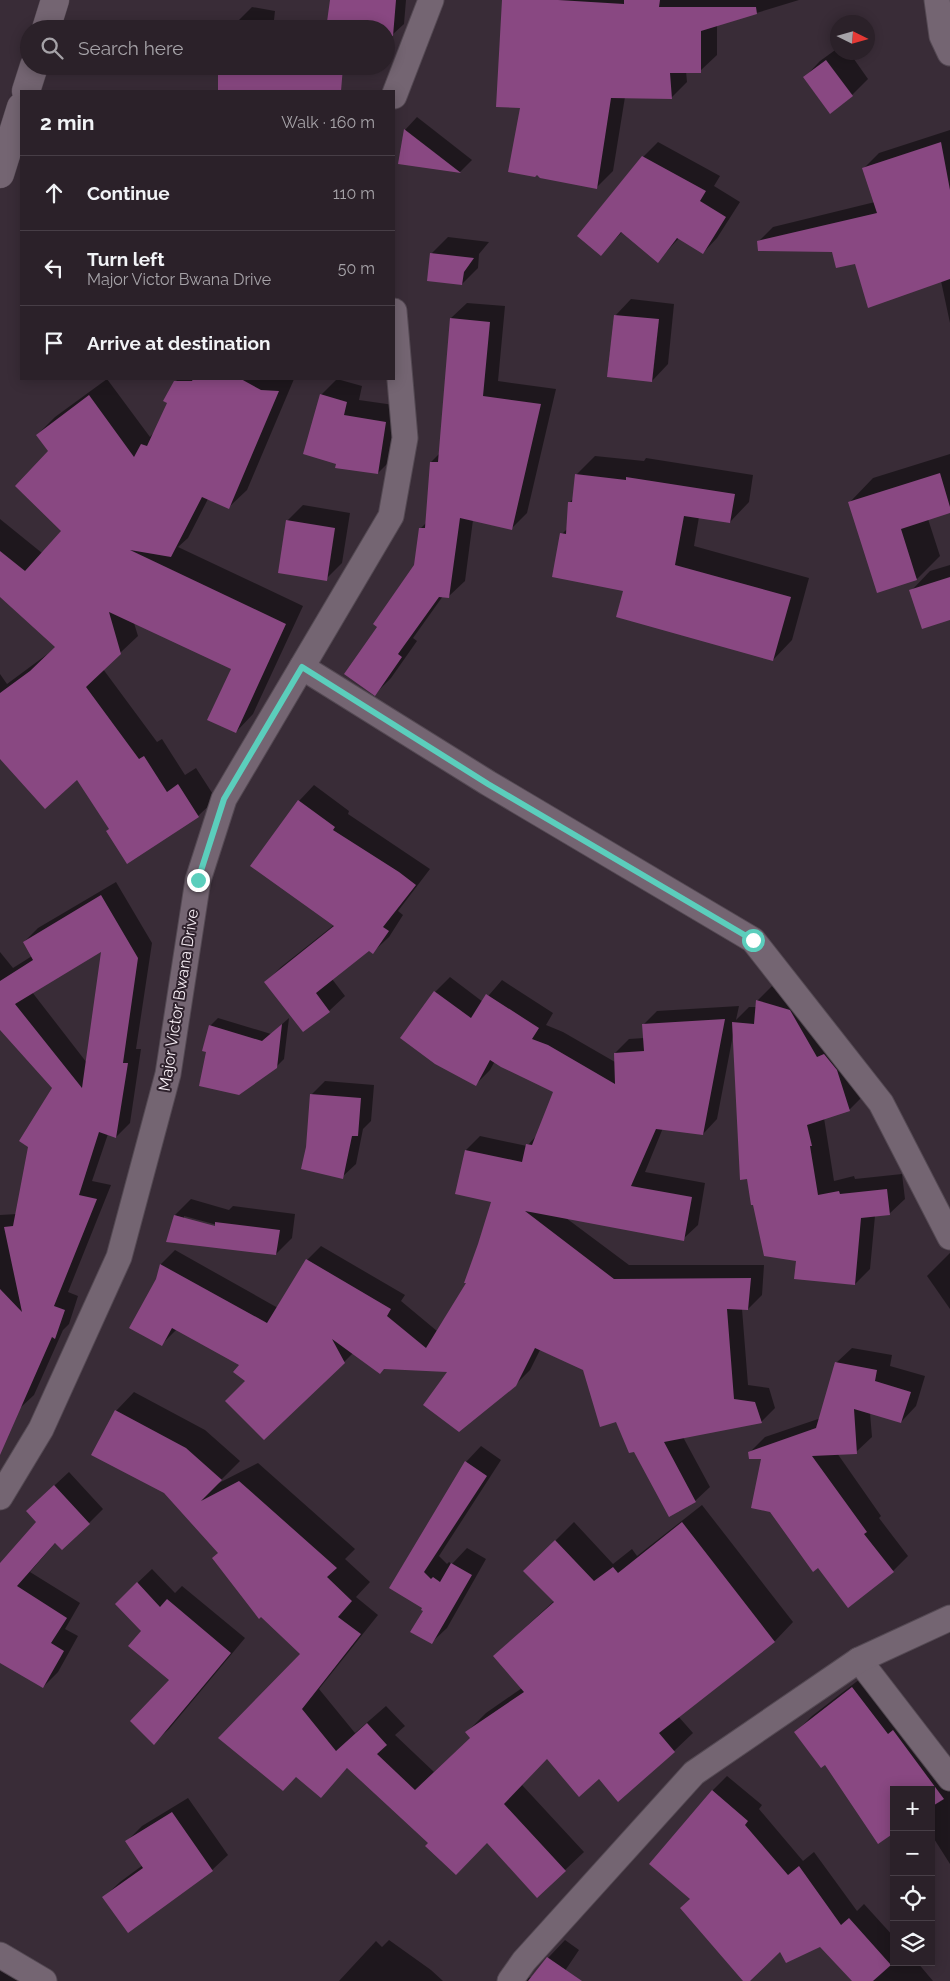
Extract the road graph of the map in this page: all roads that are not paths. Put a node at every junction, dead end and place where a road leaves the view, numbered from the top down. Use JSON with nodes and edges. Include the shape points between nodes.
{"nodes":[{"id":1,"x":55,"y":0,"type":"edge"},
{"id":2,"x":431,"y":0,"type":"edge"},
{"id":3,"x":937,"y":0,"type":"edge"},
{"id":4,"x":49,"y":20,"type":"edge"},
{"id":5,"x":950,"y":53,"type":"edge"},
{"id":6,"x":31,"y":75,"type":"edge"},
{"id":7,"x":26,"y":90,"type":"edge"},
{"id":8,"x":395,"y":93,"type":"edge"},
{"id":9,"x":20,"y":110,"type":"edge"},
{"id":10,"x":0,"y":174,"type":"edge"},
{"id":11,"x":395,"y":323,"type":"edge"},
{"id":12,"x":302,"y":667,"type":"junction"},
{"id":13,"x":950,"y":1237,"type":"edge"},
{"id":14,"x":0,"y":1497,"type":"edge"},
{"id":15,"x":950,"y":1618,"type":"edge"},
{"id":16,"x":859,"y":1660,"type":"junction"},
{"id":17,"x":950,"y":1778,"type":"edge"},
{"id":18,"x":0,"y":1955,"type":"edge"},
{"id":19,"x":44,"y":1981,"type":"edge"},
{"id":20,"x":510,"y":1981,"type":"edge"}],
"edges":[{"from":1,"to":4,"type":"main road"},
{"from":2,"to":8,"type":"street"},
{"from":3,"to":5,"type":"street","via":[[942,36]]},
{"from":6,"to":7,"type":"main road"},
{"from":9,"to":10,"type":"main road"},
{"from":11,"to":12,"type":"street","name":"Major Victor Bwana Drive","via":[[405,438],[391,516]]},
{"from":12,"to":13,"type":"street","via":[[488,784],[753,940],[881,1103]]},
{"from":12,"to":14,"type":"street","name":"Major Victor Bwana Drive","via":[[224,799],[198,880],[168,1074],[119,1257],[41,1429]]},
{"from":15,"to":16,"type":"street"},
{"from":16,"to":17,"type":"street"},
{"from":16,"to":20,"type":"street","via":[[694,1773],[524,1960]]},
{"from":18,"to":19,"type":"street"}]}
